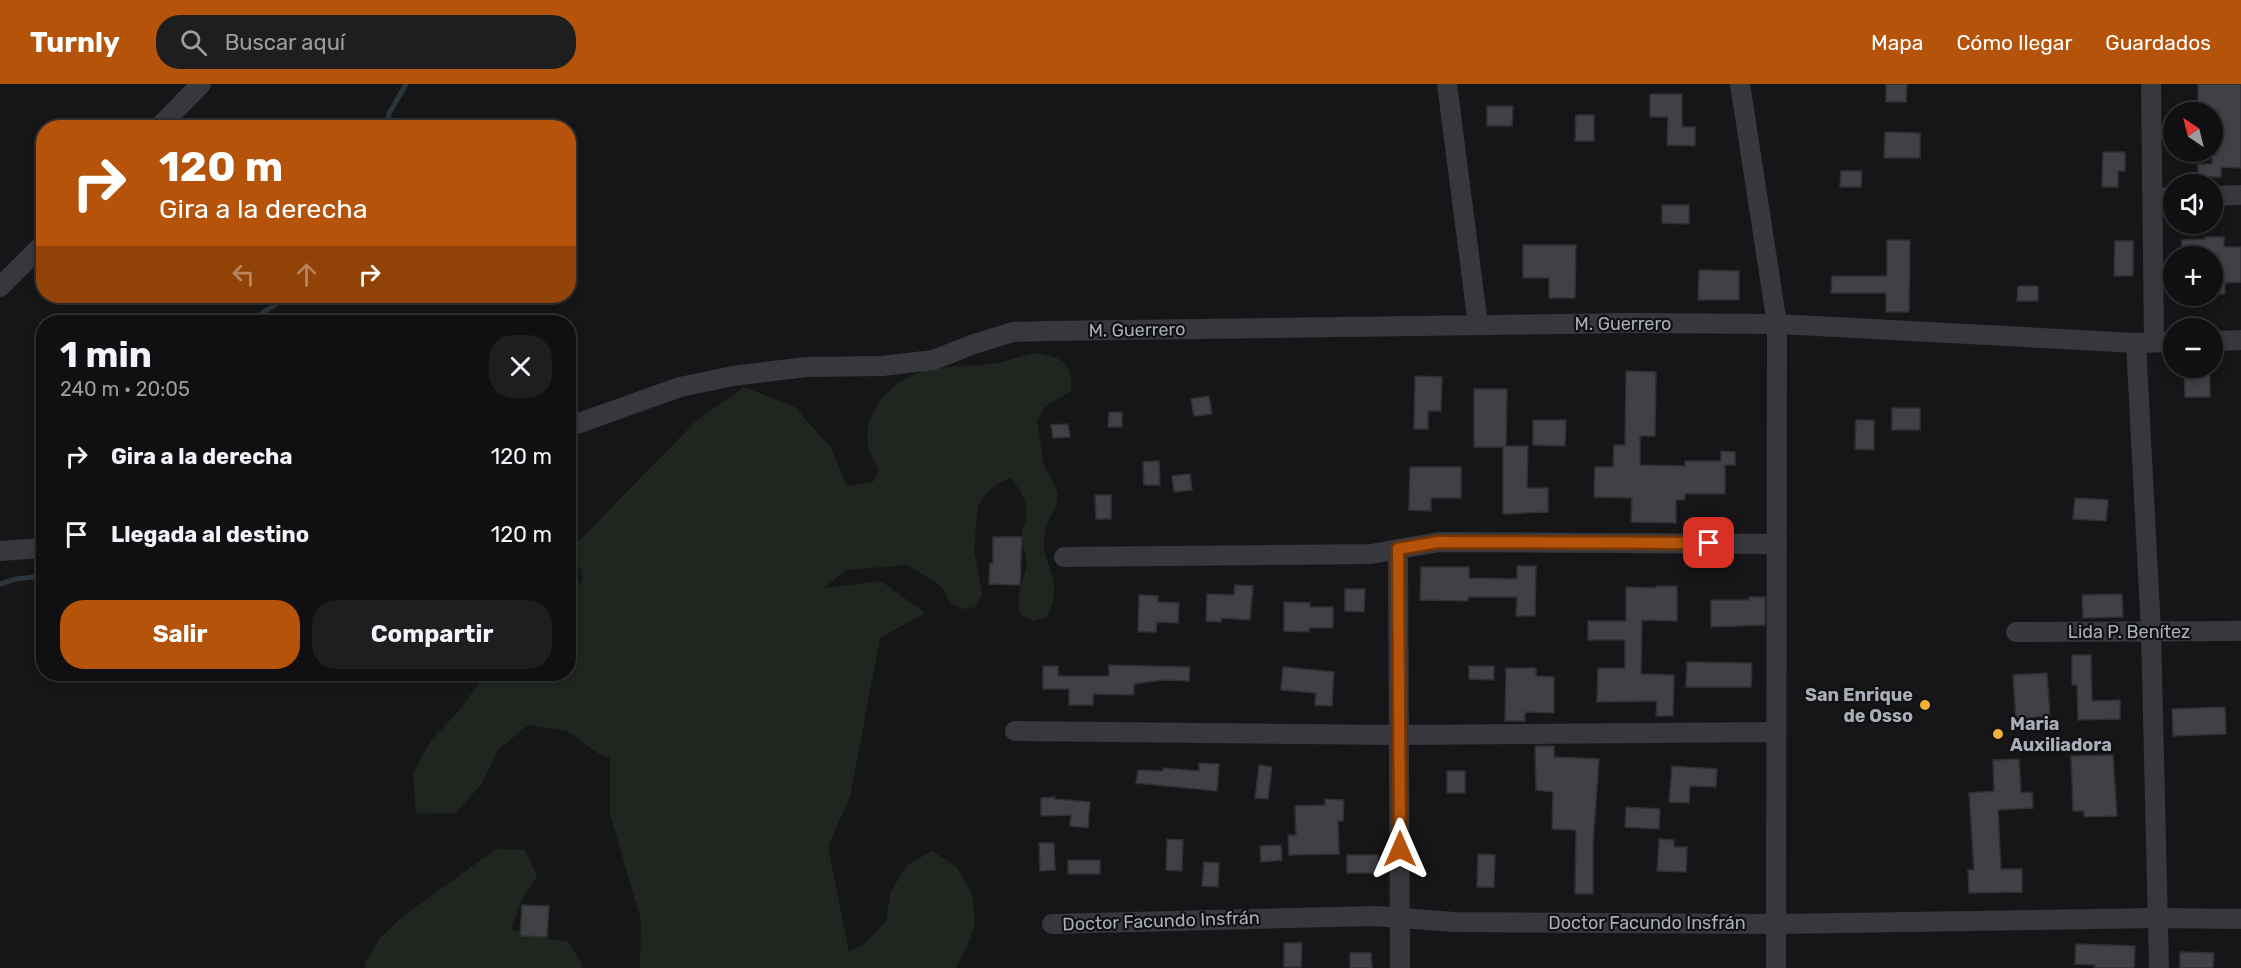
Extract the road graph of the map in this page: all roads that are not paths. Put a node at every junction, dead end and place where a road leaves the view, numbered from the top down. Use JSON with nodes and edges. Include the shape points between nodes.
{"nodes":[{"id":1,"x":201,"y":84,"type":"edge"},
{"id":2,"x":1447,"y":84,"type":"edge"},
{"id":3,"x":1740,"y":84,"type":"edge"},
{"id":4,"x":2151,"y":84,"type":"edge"},
{"id":5,"x":166,"y":120,"type":"edge"},
{"id":6,"x":2241,"y":195,"type":"edge"},
{"id":7,"x":2223,"y":196,"type":"edge"},
{"id":8,"x":2154,"y":198,"type":"junction"},
{"id":9,"x":2163,"y":198,"type":"edge"},
{"id":10,"x":36,"y":251,"type":"edge"},
{"id":11,"x":0,"y":287,"type":"edge"},
{"id":12,"x":1777,"y":324,"type":"junction"},
{"id":13,"x":1478,"y":325,"type":"junction"},
{"id":14,"x":2241,"y":340,"type":"edge"},
{"id":15,"x":2223,"y":341,"type":"edge"},
{"id":16,"x":2154,"y":342,"type":"edge"},
{"id":17,"x":576,"y":424,"type":"edge"},
{"id":18,"x":1777,"y":544,"type":"junction"},
{"id":19,"x":36,"y":549,"type":"edge"},
{"id":20,"x":1398,"y":549,"type":"junction"},
{"id":21,"x":0,"y":551,"type":"edge"},
{"id":22,"x":1064,"y":557,"type":"dead end"},
{"id":23,"x":2151,"y":631,"type":"junction"},
{"id":24,"x":2241,"y":631,"type":"edge"},
{"id":25,"x":2016,"y":632,"type":"dead end"},
{"id":26,"x":1015,"y":731,"type":"dead end"},
{"id":27,"x":1776,"y":732,"type":"junction"},
{"id":28,"x":1399,"y":735,"type":"junction"},
{"id":29,"x":1400,"y":918,"type":"junction"},
{"id":30,"x":2158,"y":918,"type":"junction"},
{"id":31,"x":2241,"y":919,"type":"edge"},
{"id":32,"x":1053,"y":924,"type":"dead end"},
{"id":33,"x":1776,"y":924,"type":"junction"},
{"id":34,"x":1400,"y":968,"type":"edge"},
{"id":35,"x":1776,"y":968,"type":"edge"},
{"id":36,"x":2159,"y":968,"type":"edge"}],
"edges":[{"from":1,"to":5,"type":"street"},
{"from":2,"to":13,"type":"street"},
{"from":3,"to":12,"type":"street"},
{"from":4,"to":8,"type":"street"},
{"from":6,"to":7,"type":"street"},
{"from":8,"to":9,"type":"street"},
{"from":8,"to":16,"type":"street"},
{"from":10,"to":11,"type":"street"},
{"from":12,"to":13,"type":"street","name":"M. Guerrero"},
{"from":12,"to":16,"type":"street","name":"M. Guerrero"},
{"from":12,"to":18,"type":"street"},
{"from":13,"to":17,"type":"street","name":"M. Guerrero","via":[[1013,333],[933,360],[882,366],[807,367],[680,387]]},
{"from":14,"to":15,"type":"street"},
{"from":16,"to":23,"type":"street"},
{"from":18,"to":20,"type":"street","via":[[1438,542]]},
{"from":18,"to":27,"type":"street"},
{"from":19,"to":21,"type":"street"},
{"from":20,"to":22,"type":"street","via":[[1371,554]]},
{"from":20,"to":28,"type":"street"},
{"from":23,"to":24,"type":"street","name":"Lida P. Benítez"},
{"from":23,"to":25,"type":"street","name":"Lida P. Benítez"},
{"from":23,"to":30,"type":"street"},
{"from":26,"to":28,"type":"street"},
{"from":27,"to":28,"type":"street"},
{"from":27,"to":33,"type":"street"},
{"from":28,"to":29,"type":"street"},
{"from":29,"to":32,"type":"street","name":"Doctor Facundo Insfrán"},
{"from":29,"to":33,"type":"street","name":"Doctor Facundo Insfrán","via":[[1454,922]]},
{"from":29,"to":34,"type":"street"},
{"from":30,"to":31,"type":"street","name":"Doctor Facundo Insfrán"},
{"from":30,"to":33,"type":"street","name":"Doctor Facundo Insfrán"},
{"from":30,"to":36,"type":"street"},
{"from":33,"to":35,"type":"street"}]}
